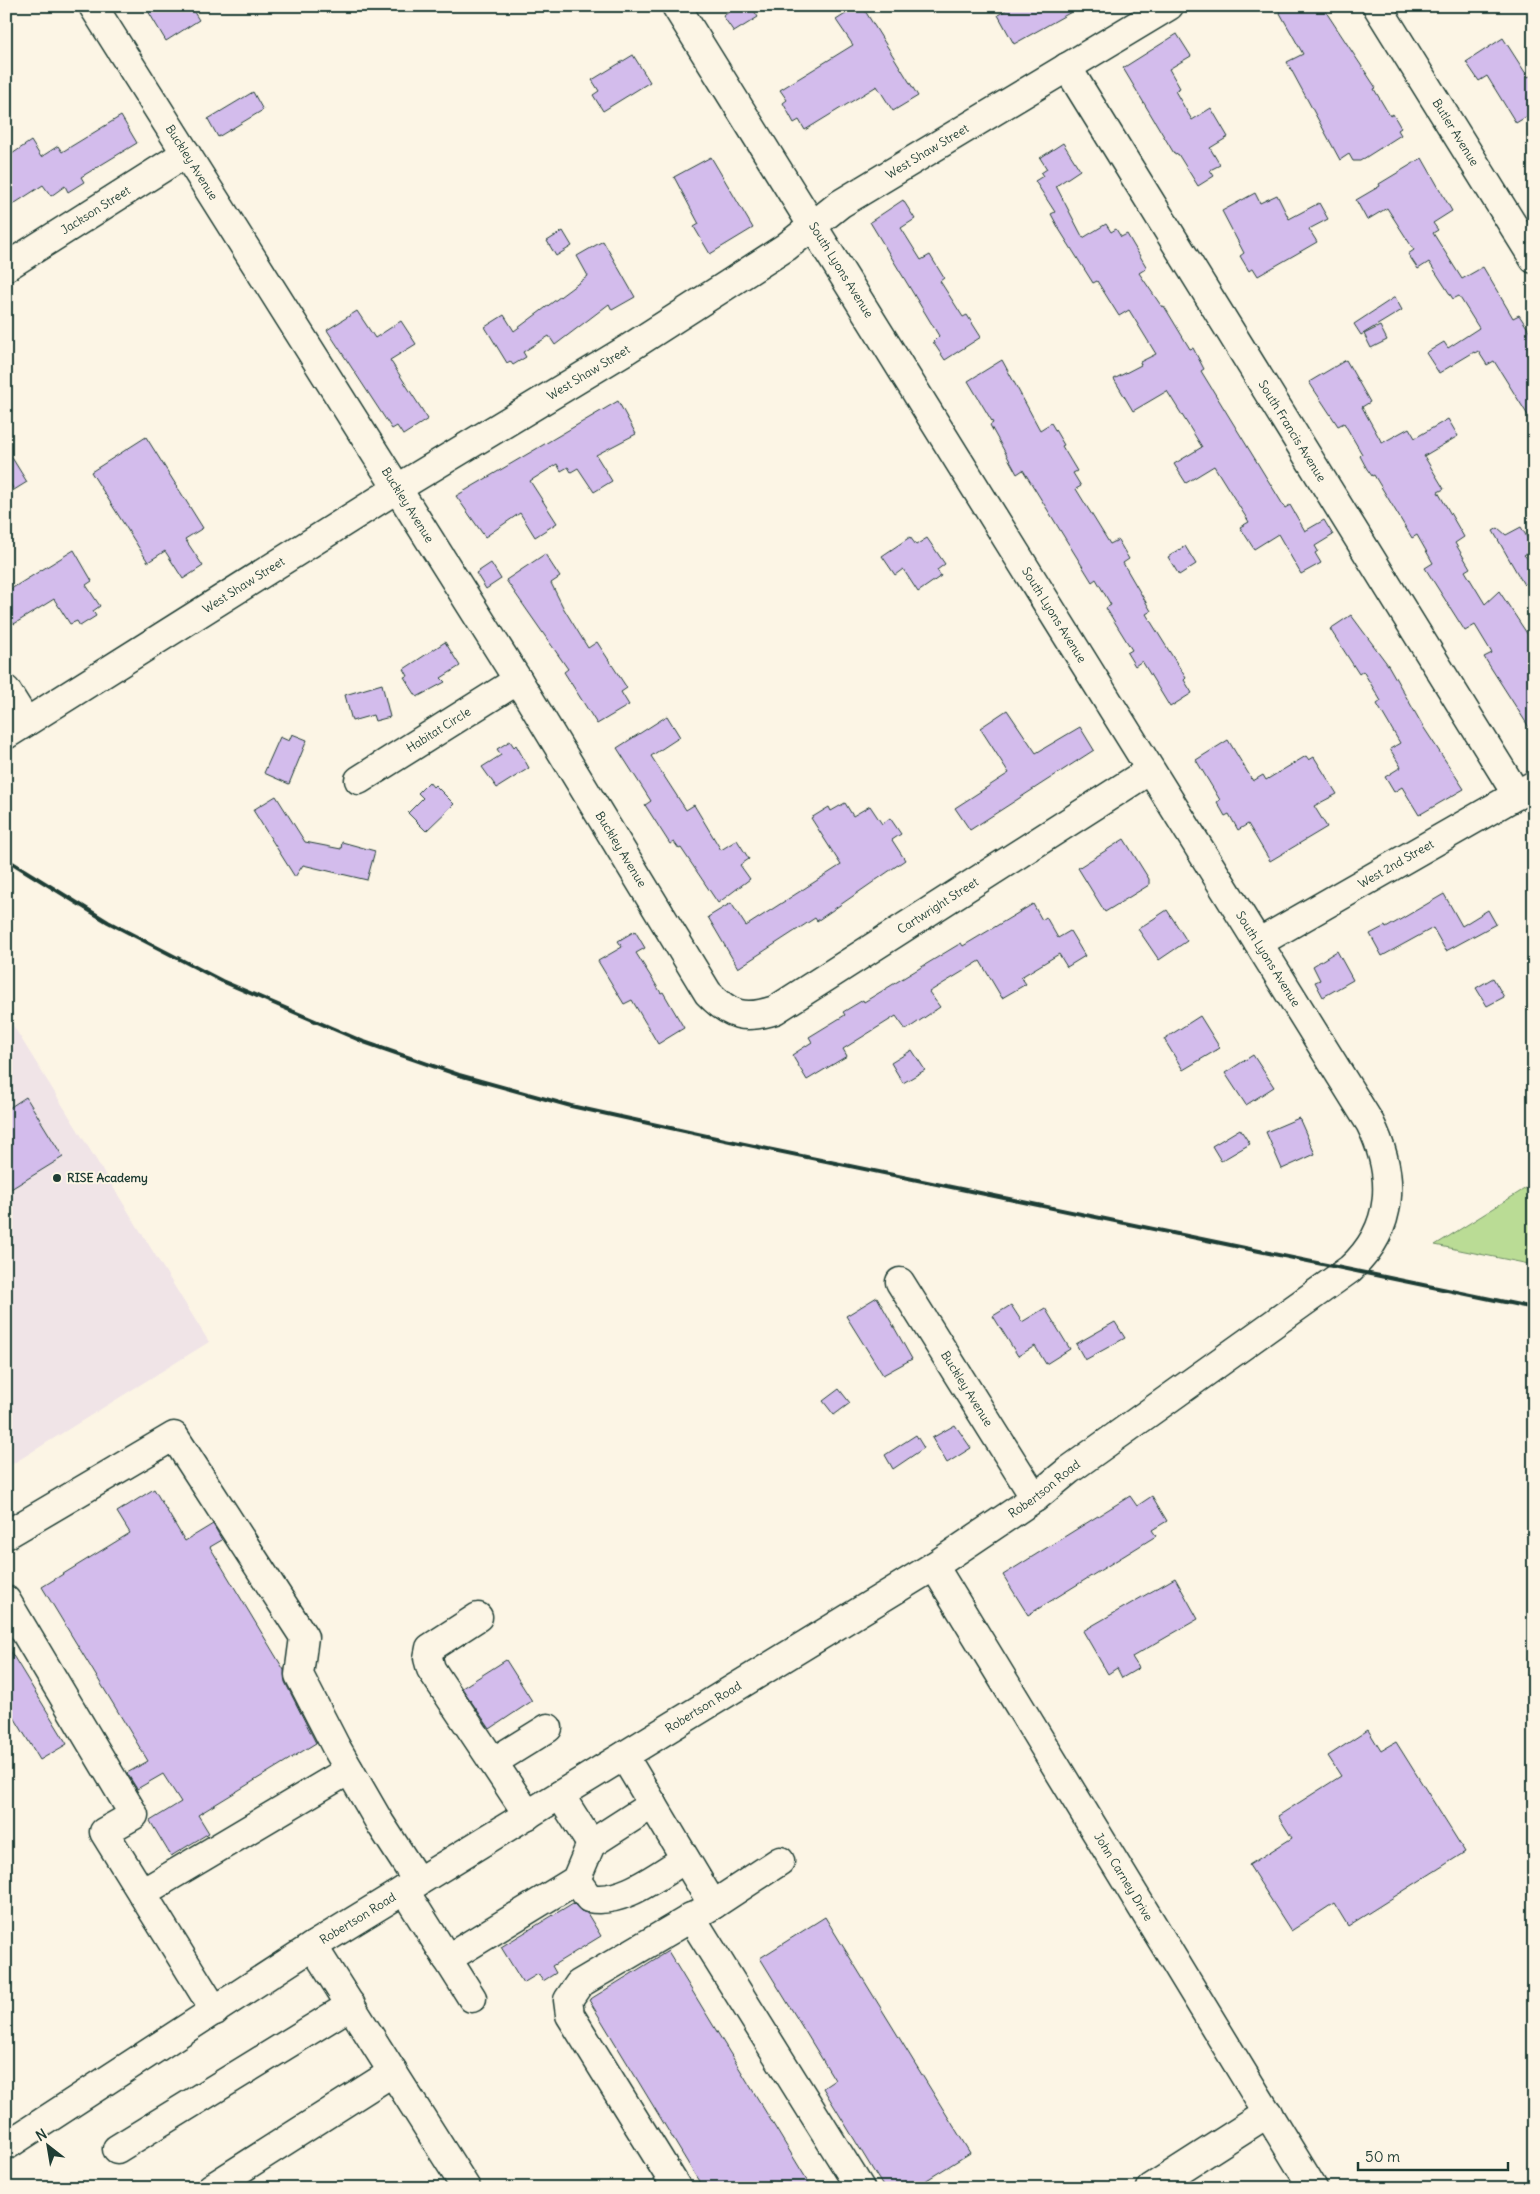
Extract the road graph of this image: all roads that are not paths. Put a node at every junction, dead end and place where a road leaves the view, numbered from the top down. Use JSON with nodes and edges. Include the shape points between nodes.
{"nodes":[{"id":1,"x":93,"y":6,"type":"edge"},
{"id":2,"x":676,"y":6,"type":"edge"},
{"id":3,"x":1169,"y":6,"type":"edge"},
{"id":4,"x":1377,"y":6,"type":"edge"},
{"id":5,"x":1067,"y":67,"type":"junction"},
{"id":6,"x":186,"y":153,"type":"junction"},
{"id":7,"x":813,"y":226,"type":"junction"},
{"id":8,"x":1534,"y":259,"type":"edge"},
{"id":9,"x":6,"y":268,"type":"edge"},
{"id":10,"x":398,"y":488,"type":"junction"},
{"id":11,"x":518,"y":680,"type":"junction"},
{"id":12,"x":6,"y":690,"type":"edge"},
{"id":13,"x":16,"y":729,"type":"edge"},
{"id":14,"x":1150,"y":770,"type":"junction"},
{"id":15,"x":359,"y":780,"type":"dead end"},
{"id":16,"x":1526,"y":790,"type":"edge"},
{"id":17,"x":1258,"y":943,"type":"junction"},
{"id":18,"x":720,"y":1006,"type":"joint"},
{"id":19,"x":1376,"y":1236,"type":"joint"},
{"id":20,"x":900,"y":1282,"type":"dead end"},
{"id":21,"x":1034,"y":1498,"type":"junction"},
{"id":22,"x":6,"y":1535,"type":"edge"},
{"id":23,"x":934,"y":1566,"type":"junction"},
{"id":24,"x":6,"y":1600,"type":"edge"},
{"id":25,"x":478,"y":1616,"type":"dead end"},
{"id":26,"x":548,"y":1728,"type":"dead end"},
{"id":27,"x":624,"y":1756,"type":"junction"},
{"id":28,"x":493,"y":1762,"type":"junction"},
{"id":29,"x":349,"y":1770,"type":"junction"},
{"id":30,"x":560,"y":1795,"type":"junction"},
{"id":31,"x":653,"y":1804,"type":"junction"},
{"id":32,"x":528,"y":1815,"type":"junction"},
{"id":33,"x":591,"y":1844,"type":"junction"},
{"id":34,"x":685,"y":1859,"type":"junction"},
{"id":35,"x":780,"y":1861,"type":"dead end"},
{"id":36,"x":576,"y":1880,"type":"junction"},
{"id":37,"x":411,"y":1886,"type":"junction"},
{"id":38,"x":142,"y":1893,"type":"junction"},
{"id":39,"x":702,"y":1911,"type":"junction"},
{"id":40,"x":314,"y":1946,"type":"junction"},
{"id":41,"x":448,"y":1959,"type":"junction"},
{"id":42,"x":472,"y":1998,"type":"dead end"},
{"id":43,"x":351,"y":2005,"type":"junction"},
{"id":44,"x":215,"y":2011,"type":"junction"},
{"id":45,"x":393,"y":2072,"type":"junction"},
{"id":46,"x":1268,"y":2113,"type":"junction"},
{"id":47,"x":6,"y":2146,"type":"edge"},
{"id":48,"x":117,"y":2149,"type":"dead end"},
{"id":49,"x":211,"y":2188,"type":"edge"},
{"id":50,"x":466,"y":2188,"type":"edge"},
{"id":51,"x":677,"y":2188,"type":"edge"},
{"id":52,"x":860,"y":2188,"type":"edge"},
{"id":53,"x":1151,"y":2188,"type":"edge"},
{"id":54,"x":1313,"y":2188,"type":"edge"}],
"edges":[{"from":1,"to":6,"type":"street","name":"Buckley Avenue"},
{"from":2,"to":7,"type":"street","name":"South Lyons Avenue"},
{"from":3,"to":5,"type":"street","name":"West Shaw Street"},
{"from":4,"to":8,"type":"street","name":"Butler Avenue"},
{"from":5,"to":7,"type":"street","name":"West Shaw Street","via":[[840,204]]},
{"from":5,"to":16,"type":"street","name":"South Francis Avenue"},
{"from":6,"to":9,"type":"street","name":"Jackson Street"},
{"from":6,"to":10,"type":"street","name":"Buckley Avenue"},
{"from":7,"to":10,"type":"street","name":"West Shaw Street","via":[[786,247],[626,350]]},
{"from":7,"to":14,"type":"street","name":"South Lyons Avenue"},
{"from":10,"to":11,"type":"street","name":"Buckley Avenue"},
{"from":10,"to":13,"type":"street","name":"West Shaw Street"},
{"from":11,"to":15,"type":"street","name":"Habitat Circle"},
{"from":11,"to":18,"type":"street","name":"Buckley Avenue","via":[[708,993]]},
{"from":12,"to":13,"type":"street"},
{"from":14,"to":17,"type":"street","name":"South Lyons Avenue"},
{"from":14,"to":18,"type":"street","name":"Cartwright Street","via":[[775,1010],[756,1016],[738,1015]]},
{"from":16,"to":17,"type":"street","name":"West 2nd Street"},
{"from":17,"to":19,"type":"street","name":"South Lyons Avenue","via":[[1380,1142],[1388,1190],[1383,1220]]},
{"from":19,"to":21,"type":"street","name":"Robertson Road","via":[[1350,1269]]},
{"from":20,"to":21,"type":"street","name":"Buckley Avenue"},
{"from":21,"to":23,"type":"street","name":"Robertson Road"},
{"from":22,"to":29,"type":"street","via":[[174,1436],[304,1637],[299,1675]]},
{"from":23,"to":27,"type":"street","name":"Robertson Road"},
{"from":23,"to":46,"type":"street","name":"John Carney Drive"},
{"from":24,"to":38,"type":"street","via":[[134,1815],[104,1832]]},
{"from":25,"to":28,"type":"street","via":[[430,1648],[428,1658],[431,1669]]},
{"from":26,"to":28,"type":"street"},
{"from":27,"to":30,"type":"street","name":"Robertson Road"},
{"from":27,"to":31,"type":"street"},
{"from":28,"to":32,"type":"street"},
{"from":29,"to":37,"type":"street"},
{"from":29,"to":38,"type":"street"},
{"from":30,"to":32,"type":"street","name":"Robertson Road"},
{"from":30,"to":33,"type":"street"},
{"from":31,"to":33,"type":"street"},
{"from":31,"to":34,"type":"street"},
{"from":32,"to":37,"type":"street","name":"Robertson Road"},
{"from":33,"to":36,"type":"street"},
{"from":34,"to":36,"type":"street","via":[[641,1886],[599,1900],[589,1898]]},
{"from":34,"to":39,"type":"street"},
{"from":35,"to":39,"type":"street"},
{"from":36,"to":41,"type":"street"},
{"from":37,"to":40,"type":"street","name":"Robertson Road"},
{"from":37,"to":41,"type":"street"},
{"from":38,"to":44,"type":"street"},
{"from":39,"to":51,"type":"street","via":[[579,1984],[568,2000],[570,2015]]},
{"from":39,"to":52,"type":"street"},
{"from":40,"to":43,"type":"street"},
{"from":40,"to":44,"type":"street","name":"Robertson Road"},
{"from":41,"to":42,"type":"street"},
{"from":43,"to":45,"type":"street"},
{"from":43,"to":48,"type":"street"},
{"from":44,"to":47,"type":"street","name":"Robertson Road"},
{"from":45,"to":49,"type":"street"},
{"from":45,"to":50,"type":"street"},
{"from":46,"to":53,"type":"street"},
{"from":46,"to":54,"type":"street","name":"John Carney Drive"}]}
